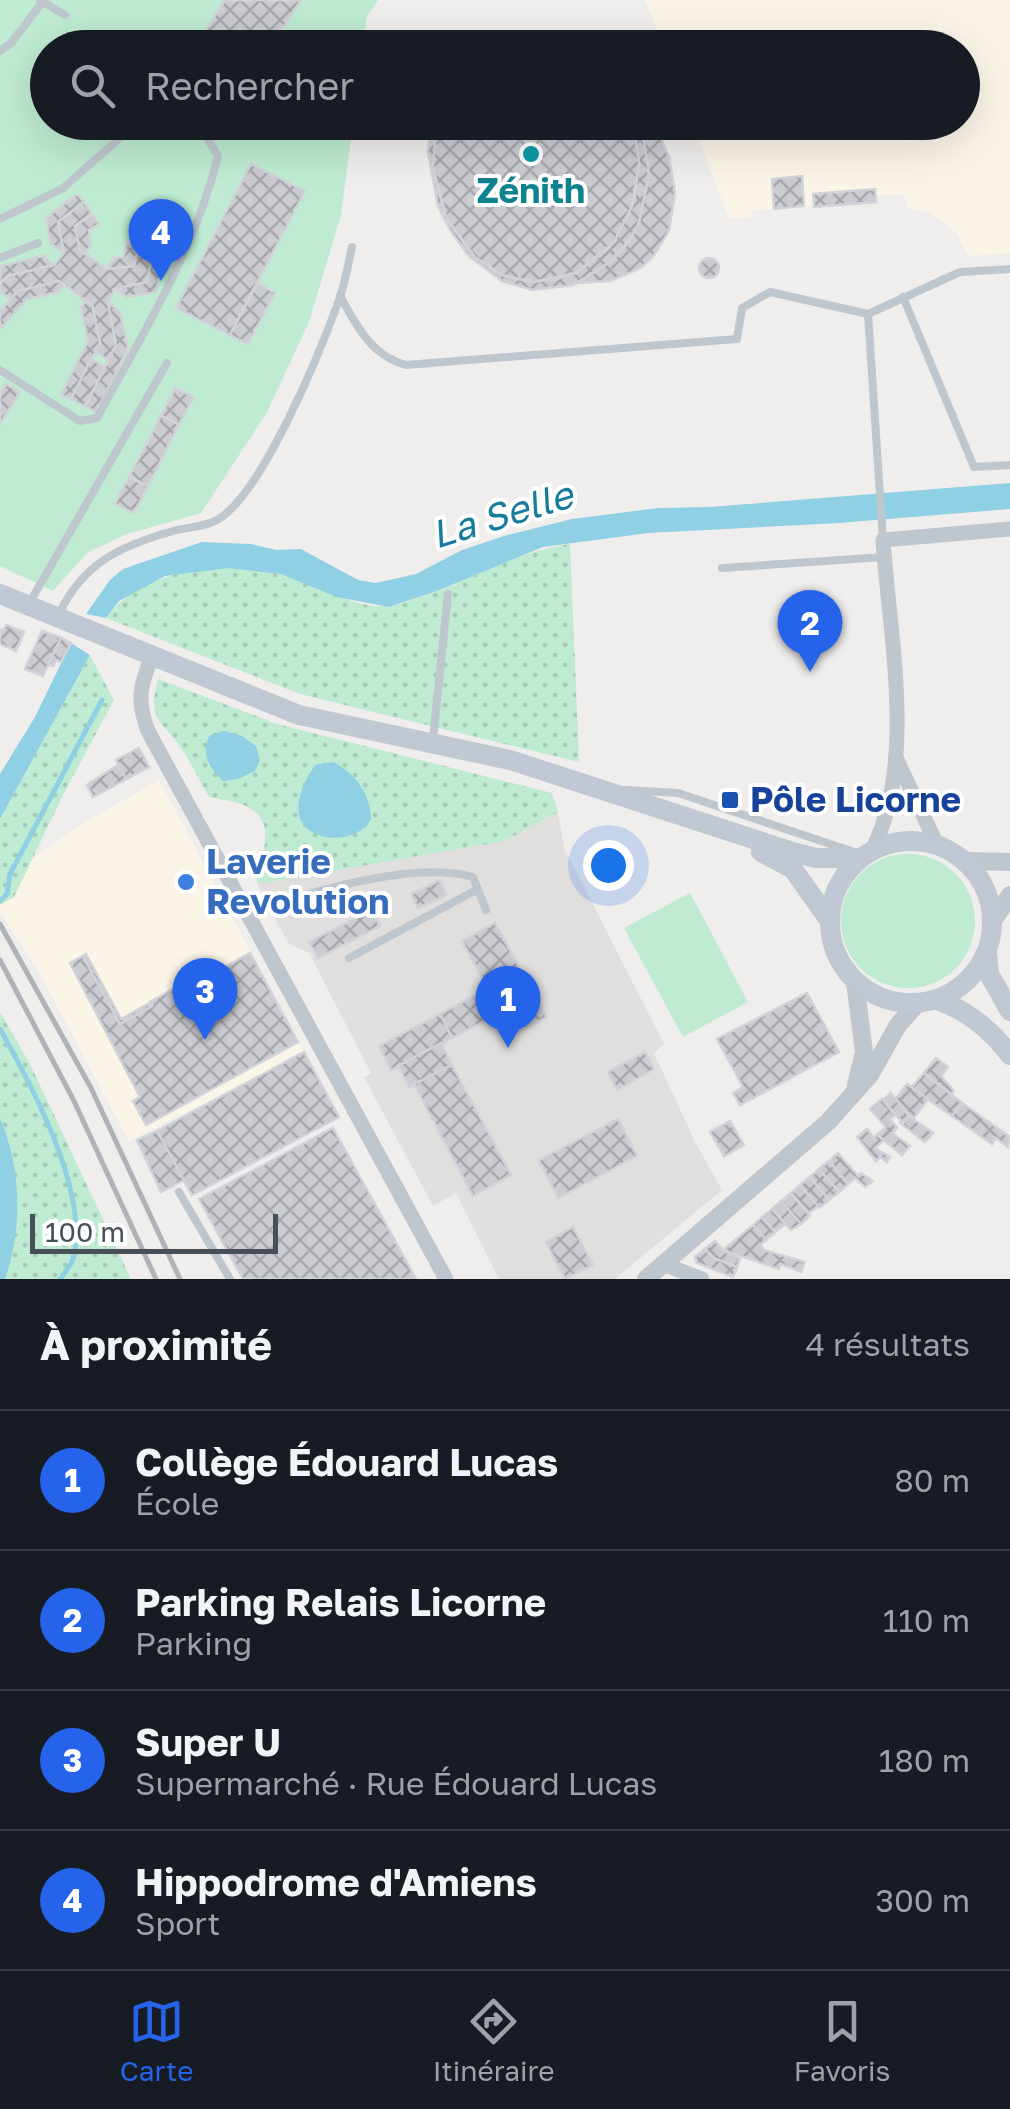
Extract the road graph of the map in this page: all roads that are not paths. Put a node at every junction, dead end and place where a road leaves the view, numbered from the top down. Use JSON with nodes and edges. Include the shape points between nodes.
{"nodes":[{"id":1,"x":42,"y":1,"type":"edge"},
{"id":2,"x":65,"y":15,"type":"dead end"},
{"id":3,"x":0,"y":50,"type":"edge"},
{"id":4,"x":118,"y":140,"type":"edge"},
{"id":5,"x":208,"y":140,"type":"edge"},
{"id":6,"x":0,"y":219,"type":"edge"},
{"id":7,"x":38,"y":243,"type":"dead end"},
{"id":8,"x":352,"y":248,"type":"dead end"},
{"id":9,"x":0,"y":258,"type":"edge"},
{"id":10,"x":1010,"y":269,"type":"edge"},
{"id":11,"x":340,"y":296,"type":"junction"},
{"id":12,"x":903,"y":298,"type":"junction"},
{"id":13,"x":868,"y":314,"type":"junction"},
{"id":14,"x":167,"y":363,"type":"dead end"},
{"id":15,"x":0,"y":370,"type":"edge"},
{"id":16,"x":1010,"y":465,"type":"edge"},
{"id":17,"x":1010,"y":529,"type":"edge"},
{"id":18,"x":882,"y":533,"type":"junction"},
{"id":19,"x":884,"y":557,"type":"junction"},
{"id":20,"x":722,"y":568,"type":"dead end"},
{"id":21,"x":0,"y":594,"type":"edge"},
{"id":22,"x":448,"y":594,"type":"dead end"},
{"id":23,"x":28,"y":606,"type":"junction"},
{"id":24,"x":62,"y":620,"type":"junction"},
{"id":25,"x":152,"y":657,"type":"junction"},
{"id":26,"x":432,"y":744,"type":"junction"},
{"id":27,"x":896,"y":756,"type":"junction"},
{"id":28,"x":605,"y":789,"type":"junction"},
{"id":29,"x":700,"y":824,"type":"junction"},
{"id":30,"x":937,"y":845,"type":"junction"},
{"id":31,"x":866,"y":854,"type":"junction"},
{"id":32,"x":965,"y":861,"type":"junction"},
{"id":33,"x":1010,"y":862,"type":"edge"},
{"id":34,"x":478,"y":889,"type":"junction"},
{"id":35,"x":1010,"y":896,"type":"edge"},
{"id":36,"x":486,"y":910,"type":"dead end"},
{"id":37,"x":248,"y":913,"type":"junction"},
{"id":38,"x":829,"y":920,"type":"junction"},
{"id":39,"x":993,"y":921,"type":"junction"},
{"id":40,"x":987,"y":952,"type":"junction"},
{"id":41,"x":349,"y":958,"type":"dead end"},
{"id":42,"x":855,"y":982,"type":"junction"},
{"id":43,"x":927,"y":1002,"type":"junction"},
{"id":44,"x":1010,"y":1010,"type":"edge"},
{"id":45,"x":1010,"y":1054,"type":"edge"},
{"id":46,"x":854,"y":1092,"type":"junction"},
{"id":47,"x":179,"y":1192,"type":"dead end"},
{"id":48,"x":663,"y":1264,"type":"junction"},
{"id":49,"x":230,"y":1279,"type":"edge"},
{"id":50,"x":446,"y":1279,"type":"edge"},
{"id":51,"x":646,"y":1279,"type":"edge"},
{"id":52,"x":702,"y":1279,"type":"edge"}],
"edges":[{"from":1,"to":2,"type":"lane"},
{"from":1,"to":3,"type":"lane"},
{"from":4,"to":6,"type":"lane","via":[[62,190]]},
{"from":5,"to":15,"type":"lane","via":[[218,156],[207,200],[174,277],[97,418],[80,420]]},
{"from":7,"to":9,"type":"lane"},
{"from":8,"to":11,"type":"lane"},
{"from":10,"to":12,"type":"lane","via":[[960,272]]},
{"from":11,"to":13,"type":"lane","via":[[386,360],[406,365],[737,340],[742,308],[770,292]]},
{"from":11,"to":24,"type":"lane","via":[[273,446],[238,505],[215,522],[124,548],[80,577]]},
{"from":12,"to":13,"type":"lane"},
{"from":12,"to":16,"type":"lane","via":[[974,466]]},
{"from":13,"to":18,"type":"lane"},
{"from":14,"to":23,"type":"lane"},
{"from":17,"to":18,"type":"street"},
{"from":18,"to":19,"type":"street"},
{"from":19,"to":20,"type":"lane"},
{"from":19,"to":27,"type":"street"},
{"from":21,"to":23,"type":"main road"},
{"from":22,"to":26,"type":"lane"},
{"from":23,"to":24,"type":"main road"},
{"from":24,"to":25,"type":"main road"},
{"from":25,"to":26,"type":"main road","via":[[298,715]]},
{"from":25,"to":37,"type":"street","via":[[138,705],[148,732]]},
{"from":26,"to":28,"type":"main road"},
{"from":27,"to":30,"type":"street"},
{"from":27,"to":31,"type":"street","via":[[881,834]]},
{"from":28,"to":29,"type":"main road"},
{"from":28,"to":31,"type":"lane","via":[[678,793]]},
{"from":29,"to":31,"type":"main road","via":[[816,858]]},
{"from":29,"to":38,"type":"main road","via":[[793,869]]},
{"from":30,"to":31,"type":"main road","via":[[904,841]]},
{"from":30,"to":32,"type":"main road"},
{"from":31,"to":38,"type":"main road","via":[[838,886]]},
{"from":32,"to":33,"type":"street"},
{"from":32,"to":39,"type":"main road","via":[[985,888]]},
{"from":34,"to":36,"type":"lane"},
{"from":34,"to":37,"type":"lane","via":[[473,877],[432,870]]},
{"from":34,"to":41,"type":"lane"},
{"from":35,"to":39,"type":"street"},
{"from":37,"to":50,"type":"street"},
{"from":38,"to":42,"type":"main road","via":[[835,954]]},
{"from":39,"to":40,"type":"main road"},
{"from":40,"to":43,"type":"main road","via":[[958,989]]},
{"from":40,"to":44,"type":"main road","via":[[990,974]]},
{"from":42,"to":43,"type":"main road","via":[[895,1002]]},
{"from":42,"to":46,"type":"street","via":[[864,1052]]},
{"from":43,"to":45,"type":"main road","via":[[969,1016]]},
{"from":43,"to":46,"type":"street","via":[[898,1025]]},
{"from":46,"to":48,"type":"street","via":[[785,1162]]},
{"from":47,"to":49,"type":"lane"},
{"from":48,"to":51,"type":"street"},
{"from":48,"to":52,"type":"street"}]}
